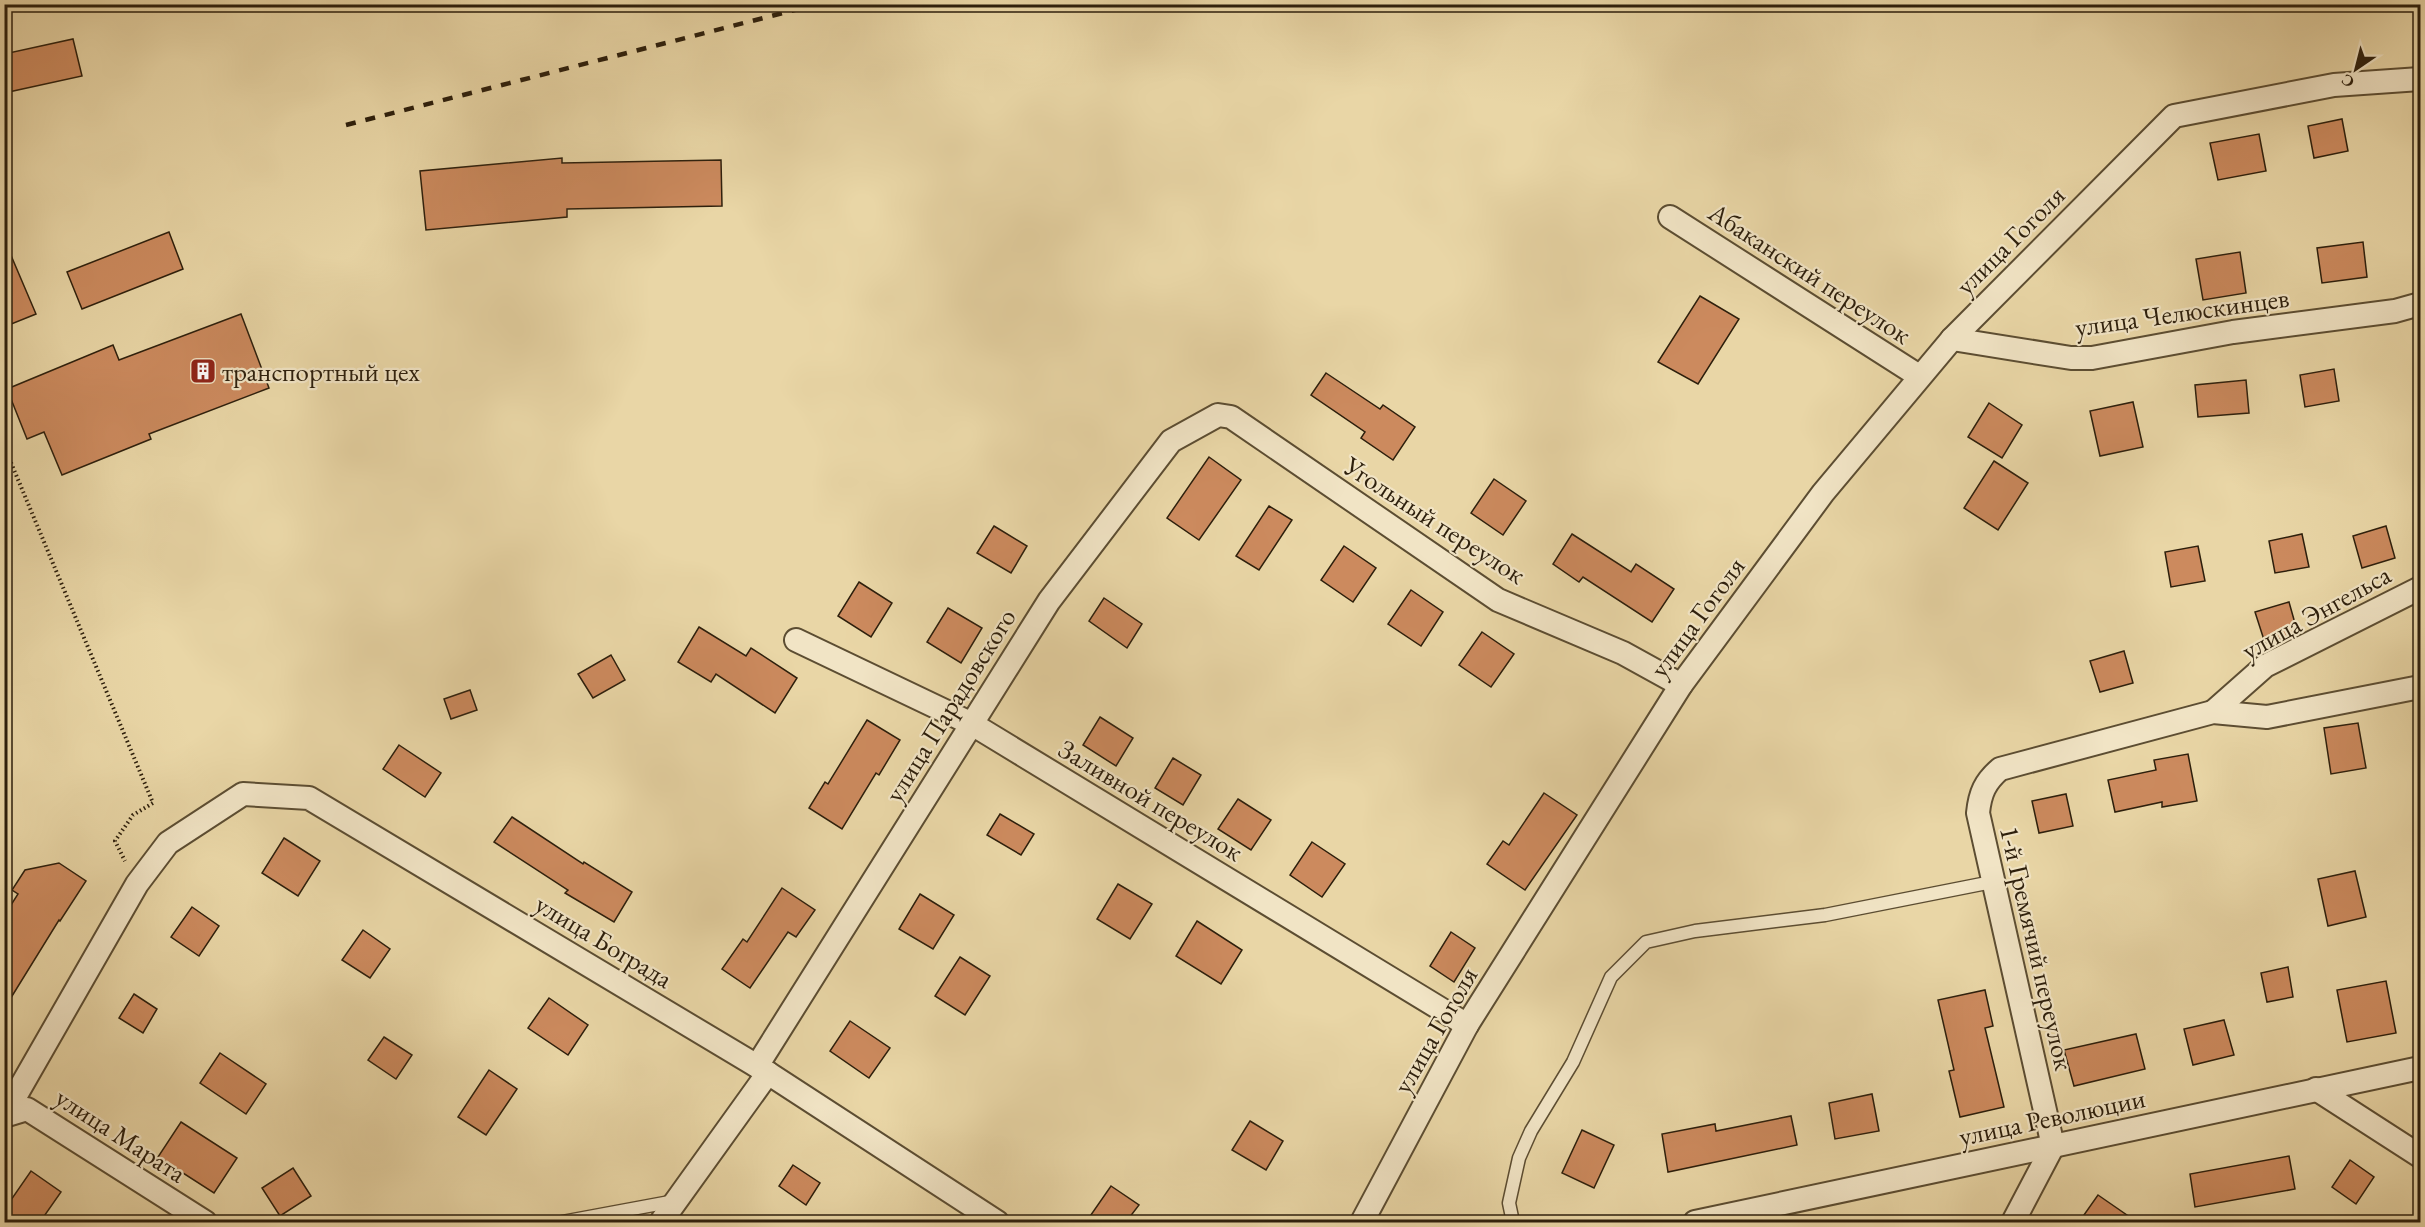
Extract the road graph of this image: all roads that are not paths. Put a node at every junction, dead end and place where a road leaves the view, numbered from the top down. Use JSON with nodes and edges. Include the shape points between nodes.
{"nodes":[{"id":1,"x":2421,"y":79,"type":"edge"},
{"id":2,"x":1670,"y":217,"type":"dead end"},
{"id":3,"x":2421,"y":304,"type":"edge"},
{"id":4,"x":1952,"y":339,"type":"junction"},
{"id":5,"x":1919,"y":376,"type":"junction"},
{"id":6,"x":1231,"y":417,"type":"joint"},
{"id":7,"x":2421,"y":588,"type":"edge"},
{"id":8,"x":796,"y":640,"type":"dead end"},
{"id":9,"x":1682,"y":685,"type":"junction"},
{"id":10,"x":2421,"y":687,"type":"edge"},
{"id":11,"x":2213,"y":712,"type":"junction"},
{"id":12,"x":972,"y":724,"type":"junction"},
{"id":13,"x":2000,"y":769,"type":"joint"},
{"id":14,"x":1992,"y":882,"type":"junction"},
{"id":15,"x":1467,"y":1025,"type":"junction"},
{"id":16,"x":2421,"y":1068,"type":"edge"},
{"id":17,"x":762,"y":1069,"type":"junction"},
{"id":18,"x":2316,"y":1089,"type":"junction"},
{"id":19,"x":4,"y":1116,"type":"edge"},
{"id":20,"x":2054,"y":1146,"type":"junction"},
{"id":21,"x":2421,"y":1156,"type":"edge"},
{"id":22,"x":675,"y":1201,"type":"junction"},
{"id":23,"x":205,"y":1222,"type":"edge"},
{"id":24,"x":562,"y":1222,"type":"edge"},
{"id":25,"x":661,"y":1222,"type":"edge"},
{"id":26,"x":997,"y":1222,"type":"edge"},
{"id":27,"x":1362,"y":1222,"type":"edge"},
{"id":28,"x":1513,"y":1222,"type":"edge"},
{"id":29,"x":1695,"y":1222,"type":"edge"},
{"id":30,"x":2013,"y":1222,"type":"edge"}],
"edges":[{"from":1,"to":4,"type":"street","name":"улица Гоголя","via":[[2334,85],[2174,117]]},
{"from":2,"to":5,"type":"street","name":"Абаканский переулок"},
{"from":3,"to":4,"type":"street","name":"улица Челюскинцев","via":[[2092,358]]},
{"from":4,"to":5,"type":"street","name":"улица Гоголя"},
{"from":5,"to":9,"type":"street","name":"улица Гоголя","via":[[1823,492]]},
{"from":6,"to":9,"type":"street","name":"Угольный переулок","via":[[1498,600],[1623,652]]},
{"from":6,"to":12,"type":"street","name":"улица Парадовского","via":[[1218,415],[1171,441],[1049,601]]},
{"from":7,"to":11,"type":"street","name":"улица Энгельса","via":[[2265,666]]},
{"from":8,"to":12,"type":"street","name":"Заливной переулок"},
{"from":9,"to":15,"type":"street","name":"улица Гоголя"},
{"from":10,"to":11,"type":"street","name":"улица Энгельса","via":[[2266,717]]},
{"from":11,"to":13,"type":"street","name":"улица Энгельса"},
{"from":12,"to":15,"type":"street","name":"Заливной переулок"},
{"from":12,"to":17,"type":"street","name":"улица Парадовского"},
{"from":13,"to":14,"type":"street","name":"1-й Гремячий переулок","via":[[1988,779],[1979,795],[1978,813]]},
{"from":14,"to":20,"type":"street","name":"1-й Гремячий переулок"},
{"from":14,"to":28,"type":"lane","via":[[1825,915],[1695,931],[1646,942],[1611,977],[1573,1062],[1519,1158],[1509,1203]]},
{"from":15,"to":27,"type":"street","name":"улица Гоголя"},
{"from":16,"to":18,"type":"street","name":"улица Революции"},
{"from":17,"to":19,"type":"street","name":"улица Бограда","via":[[309,798],[243,794],[168,843],[137,884]]},
{"from":17,"to":22,"type":"street","name":"улица Парадовского"},
{"from":17,"to":26,"type":"street","name":"улица Бограда"},
{"from":18,"to":20,"type":"street","name":"улица Революции"},
{"from":18,"to":21,"type":"street"},
{"from":19,"to":23,"type":"street","name":"улица Марата","via":[[27,1108]]},
{"from":20,"to":29,"type":"street","name":"улица Революции"},
{"from":20,"to":30,"type":"street"},
{"from":22,"to":24,"type":"lane"},
{"from":22,"to":25,"type":"street","name":"улица Парадовского"}]}
